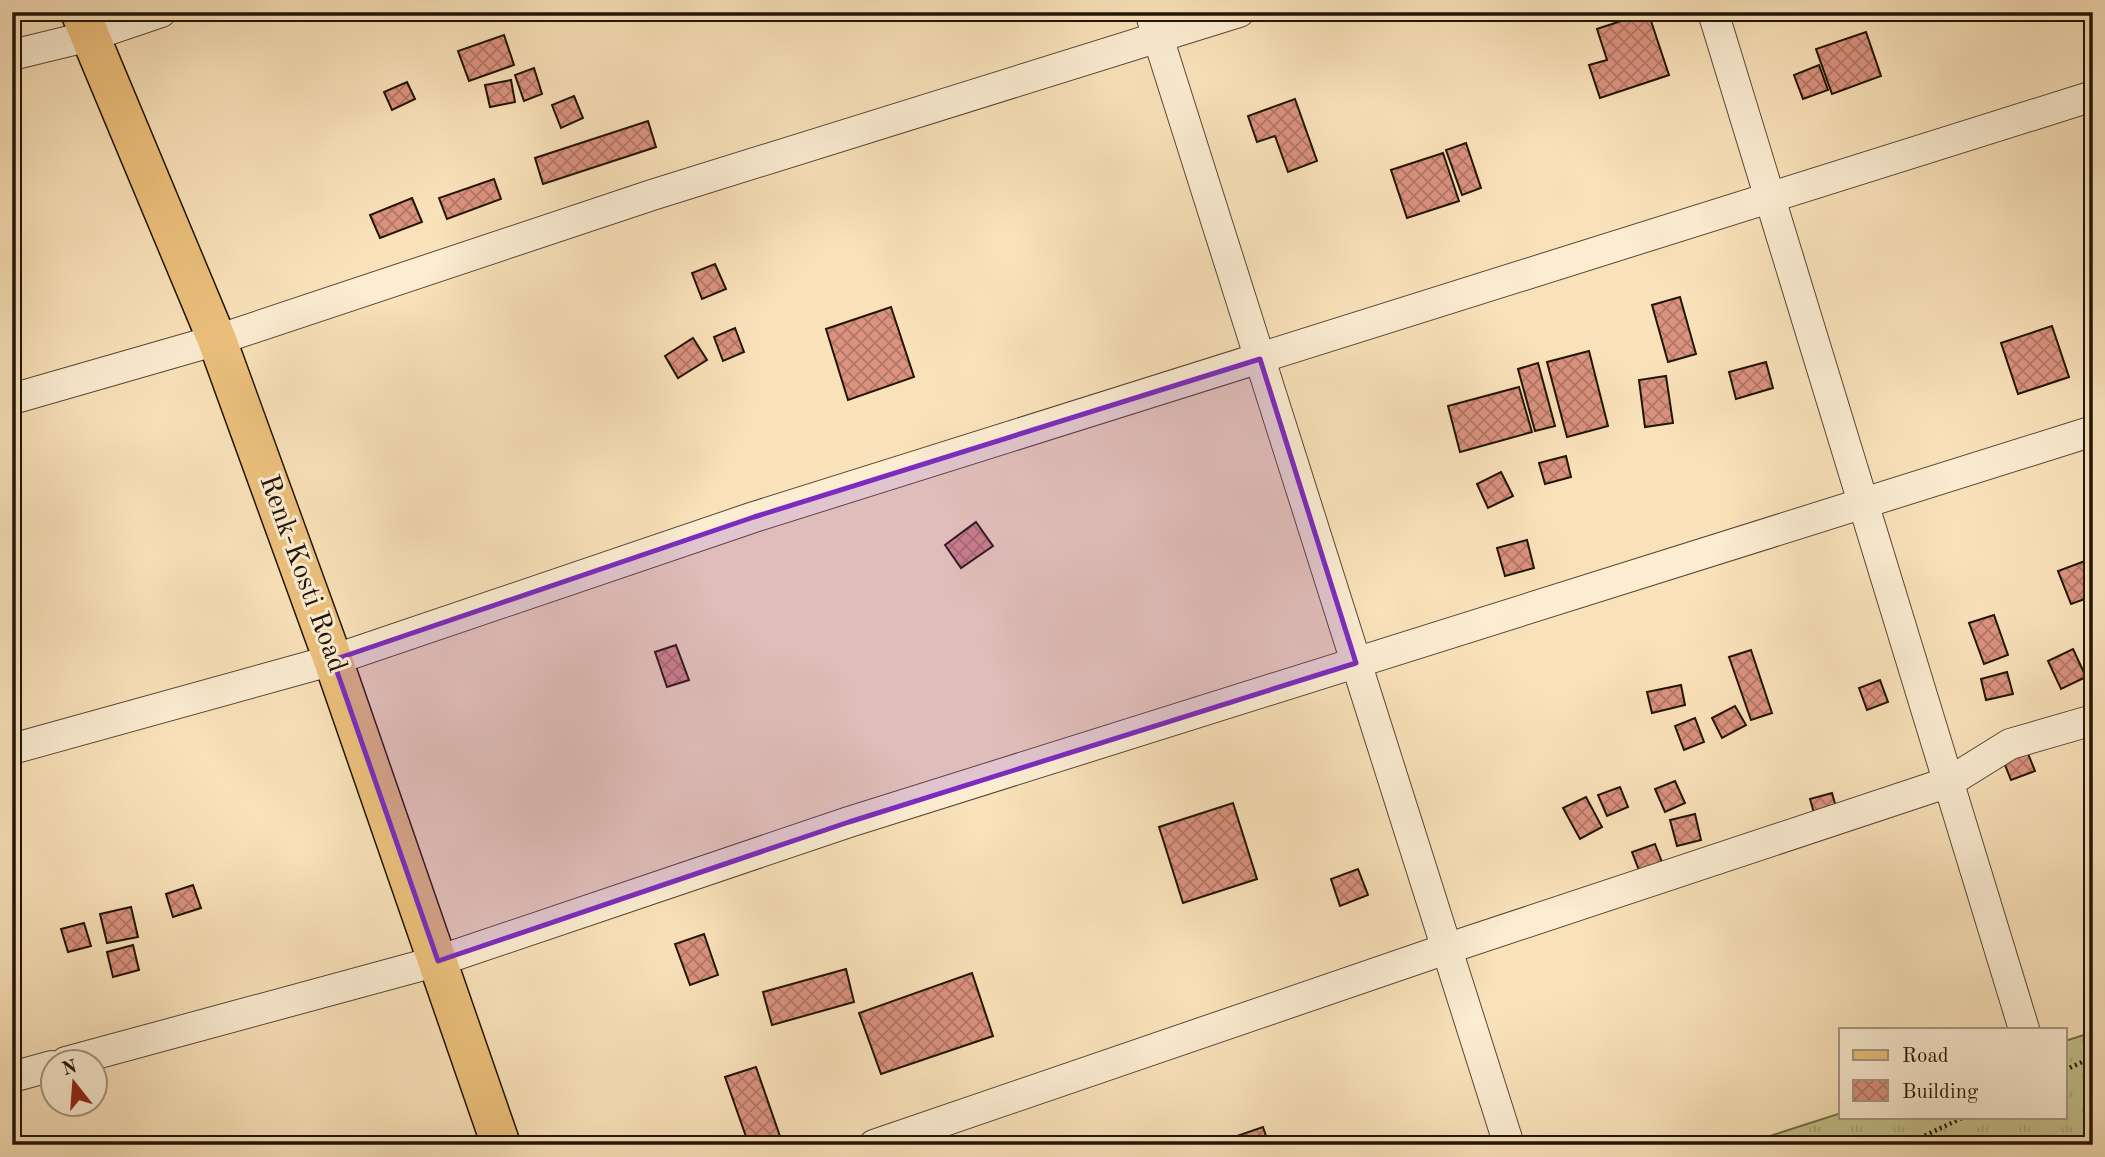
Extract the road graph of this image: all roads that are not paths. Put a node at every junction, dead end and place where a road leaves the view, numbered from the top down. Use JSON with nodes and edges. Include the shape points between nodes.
{"nodes":[{"id":1,"x":161,"y":12,"type":"edge"},
{"id":2,"x":1239,"y":12,"type":"edge"},
{"id":3,"x":1713,"y":12,"type":"edge"},
{"id":4,"x":85,"y":24,"type":"edge"},
{"id":5,"x":1154,"y":25,"type":"edge"},
{"id":6,"x":12,"y":55,"type":"edge"},
{"id":7,"x":2093,"y":96,"type":"edge"},
{"id":8,"x":1771,"y":198,"type":"junction"},
{"id":9,"x":217,"y":340,"type":"junction"},
{"id":10,"x":1260,"y":359,"type":"junction"},
{"id":11,"x":12,"y":399,"type":"edge"},
{"id":12,"x":2093,"y":431,"type":"edge"},
{"id":13,"x":1865,"y":503,"type":"junction"},
{"id":14,"x":333,"y":660,"type":"junction"},
{"id":15,"x":1356,"y":663,"type":"junction"},
{"id":16,"x":2093,"y":720,"type":"edge"},
{"id":17,"x":12,"y":749,"type":"edge"},
{"id":18,"x":1950,"y":782,"type":"junction"},
{"id":19,"x":1446,"y":949,"type":"junction"},
{"id":20,"x":438,"y":961,"type":"junction"},
{"id":21,"x":2024,"y":1028,"type":"edge"},
{"id":22,"x":108,"y":1051,"type":"edge"},
{"id":23,"x":38,"y":1070,"type":"edge"},
{"id":24,"x":12,"y":1077,"type":"edge"},
{"id":25,"x":501,"y":1145,"type":"edge"},
{"id":26,"x":874,"y":1145,"type":"edge"},
{"id":27,"x":1509,"y":1145,"type":"edge"}],
"edges":[{"from":1,"to":4,"type":"street"},
{"from":2,"to":5,"type":"street"},
{"from":3,"to":8,"type":"street"},
{"from":4,"to":6,"type":"street"},
{"from":4,"to":9,"type":"main road","name":"Renk-Kosti Road"},
{"from":5,"to":9,"type":"street"},
{"from":5,"to":10,"type":"street"},
{"from":7,"to":8,"type":"street"},
{"from":8,"to":10,"type":"street"},
{"from":8,"to":13,"type":"street"},
{"from":9,"to":11,"type":"street"},
{"from":9,"to":14,"type":"main road","name":"Renk-Kosti Road"},
{"from":10,"to":14,"type":"street","via":[[754,517]]},
{"from":10,"to":15,"type":"street"},
{"from":12,"to":13,"type":"street"},
{"from":13,"to":15,"type":"street"},
{"from":13,"to":18,"type":"street"},
{"from":14,"to":17,"type":"street"},
{"from":14,"to":20,"type":"main road","name":"Renk-Kosti Road"},
{"from":15,"to":19,"type":"street"},
{"from":15,"to":20,"type":"street","via":[[849,822]]},
{"from":16,"to":18,"type":"street","via":[[2010,744]]},
{"from":18,"to":19,"type":"street"},
{"from":18,"to":21,"type":"street"},
{"from":19,"to":26,"type":"street"},
{"from":19,"to":27,"type":"street"},
{"from":20,"to":22,"type":"street"},
{"from":20,"to":25,"type":"main road","name":"Renk-Kosti Road"},
{"from":23,"to":24,"type":"street"}]}
